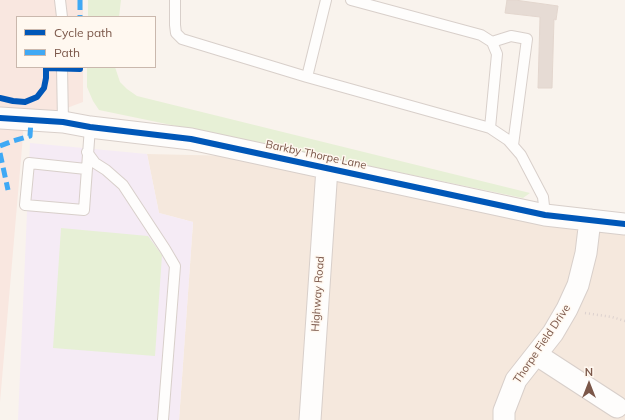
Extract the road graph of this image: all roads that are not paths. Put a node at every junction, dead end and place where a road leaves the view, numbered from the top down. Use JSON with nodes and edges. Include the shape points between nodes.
{"nodes":[{"id":1,"x":60,"y":0,"type":"edge"},
{"id":2,"x":175,"y":0,"type":"edge"},
{"id":3,"x":326,"y":0,"type":"edge"},
{"id":4,"x":351,"y":0,"type":"edge"},
{"id":5,"x":62,"y":16,"type":"edge"},
{"id":6,"x":492,"y":42,"type":"junction"},
{"id":7,"x":62,"y":68,"type":"edge"},
{"id":8,"x":307,"y":77,"type":"junction"},
{"id":9,"x":0,"y":118,"type":"edge"},
{"id":10,"x":63,"y":122,"type":"junction"},
{"id":11,"x":90,"y":127,"type":"junction"},
{"id":12,"x":490,"y":128,"type":"junction"},
{"id":13,"x":513,"y":145,"type":"junction"},
{"id":14,"x":88,"y":152,"type":"junction"},
{"id":15,"x":327,"y":168,"type":"junction"},
{"id":16,"x":86,"y":169,"type":"junction"},
{"id":17,"x":546,"y":215,"type":"junction"},
{"id":18,"x":590,"y":220,"type":"junction"},
{"id":19,"x":625,"y":224,"type":"edge"},
{"id":20,"x":537,"y":355,"type":"junction"},
{"id":21,"x":620,"y":409,"type":"edge"},
{"id":22,"x":163,"y":420,"type":"edge"},
{"id":23,"x":310,"y":420,"type":"edge"},
{"id":24,"x":504,"y":420,"type":"edge"}],
"edges":[{"from":1,"to":5,"type":"lane"},
{"from":2,"to":8,"type":"lane","via":[[176,33],[182,39]]},
{"from":3,"to":8,"type":"lane"},
{"from":4,"to":6,"type":"lane","via":[[481,35]]},
{"from":6,"to":12,"type":"lane","via":[[497,54]]},
{"from":6,"to":13,"type":"lane","via":[[511,36],[527,38]]},
{"from":7,"to":10,"type":"lane"},
{"from":8,"to":12,"type":"lane"},
{"from":9,"to":10,"type":"street","name":"Barkby Thorpe Lane"},
{"from":10,"to":11,"type":"street","name":"Barkby Thorpe Lane"},
{"from":11,"to":14,"type":"lane"},
{"from":11,"to":15,"type":"street","name":"Barkby Thorpe Lane","via":[[191,139]]},
{"from":12,"to":13,"type":"lane"},
{"from":13,"to":17,"type":"lane","via":[[543,197]]},
{"from":14,"to":16,"type":"lane"},
{"from":14,"to":22,"type":"lane","via":[[95,163],[123,185],[175,266]]},
{"from":15,"to":17,"type":"street","name":"Barkby Thorpe Lane"},
{"from":15,"to":23,"type":"street","name":"Highway Road"},
{"from":16,"to":16,"type":"lane","via":[[29,163],[25,205],[84,210]]},
{"from":17,"to":18,"type":"street","name":"Barkby Thorpe Lane"},
{"from":18,"to":19,"type":"street","name":"Barkby Thorpe Lane"},
{"from":18,"to":20,"type":"street","name":"Thorpe Field Drive","via":[[586,254],[578,285],[553,333]]},
{"from":20,"to":21,"type":"street"},
{"from":20,"to":24,"type":"street","name":"Thorpe Field Drive","via":[[516,380],[504,411]]}]}
